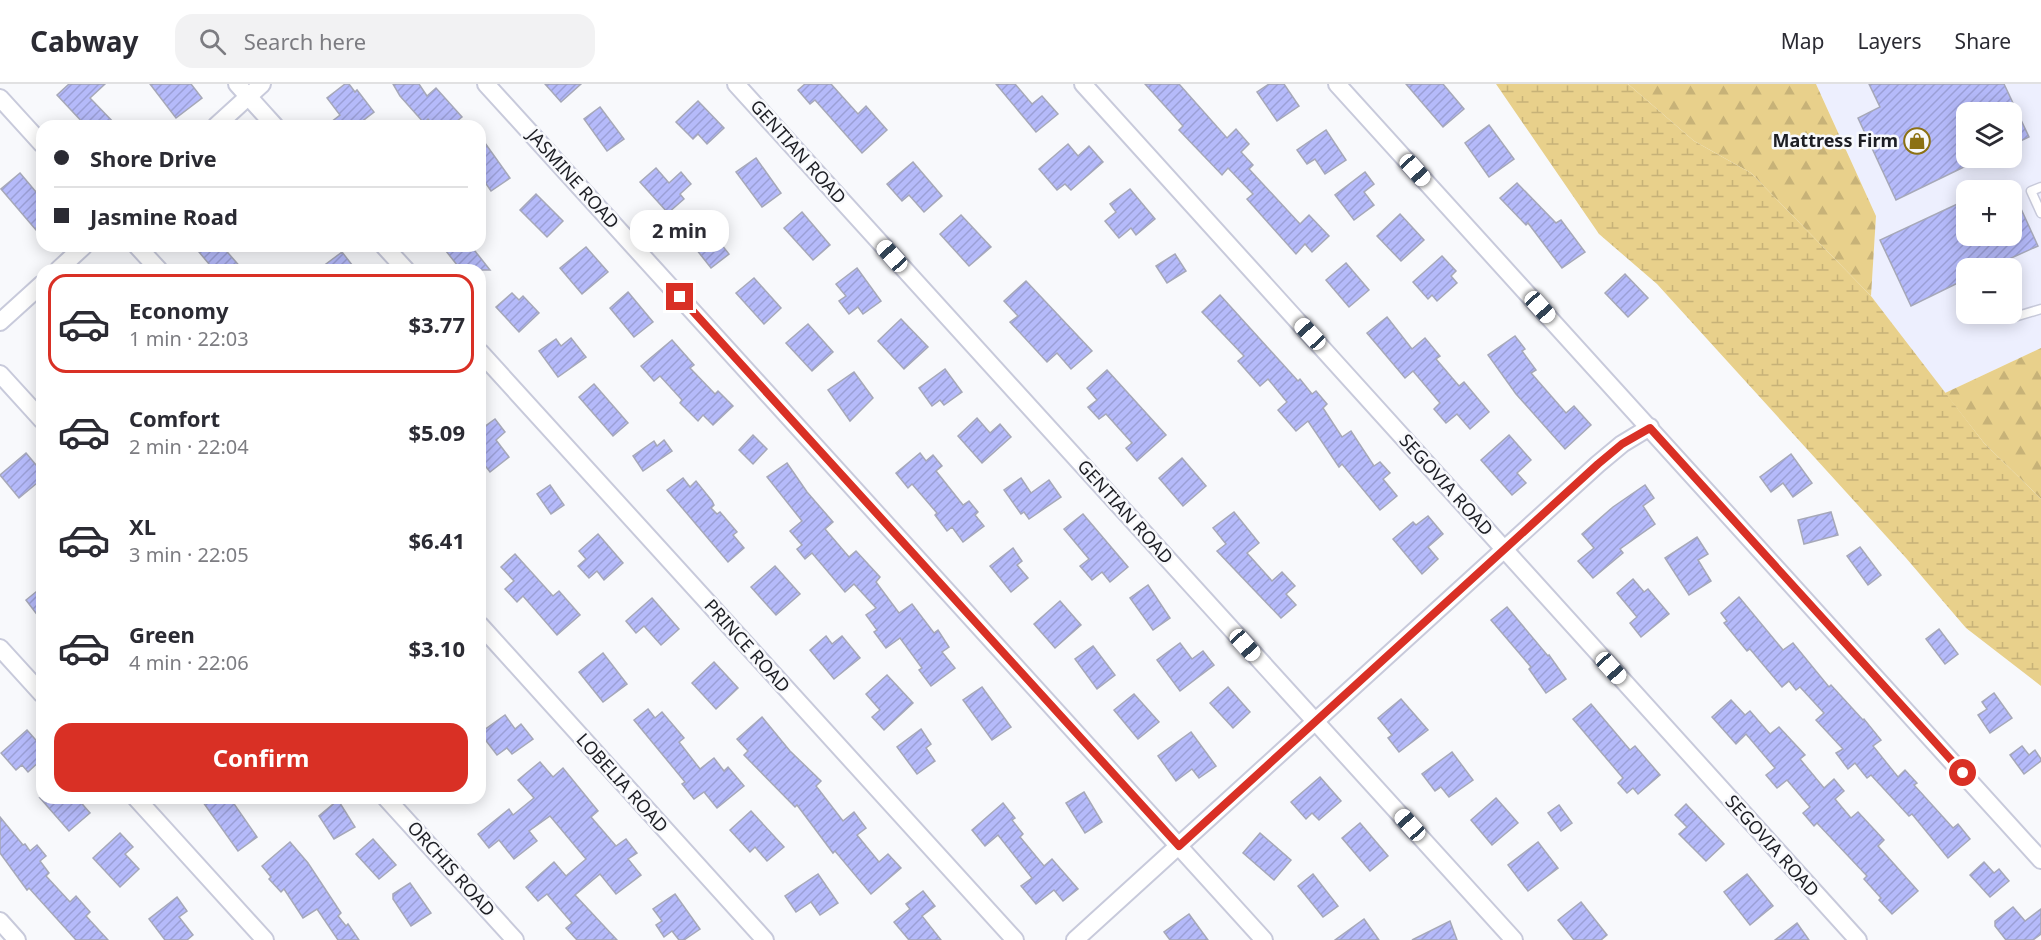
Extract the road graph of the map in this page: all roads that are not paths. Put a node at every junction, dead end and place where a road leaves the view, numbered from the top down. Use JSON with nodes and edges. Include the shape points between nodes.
{"nodes":[{"id":1,"x":262,"y":84,"type":"edge"},
{"id":2,"x":486,"y":84,"type":"edge"},
{"id":3,"x":735,"y":84,"type":"edge"},
{"id":4,"x":1083,"y":84,"type":"edge"},
{"id":5,"x":1337,"y":84,"type":"edge"},
{"id":6,"x":243,"y":90,"type":"edge"},
{"id":7,"x":0,"y":98,"type":"edge"},
{"id":8,"x":220,"y":120,"type":"edge"},
{"id":9,"x":270,"y":120,"type":"edge"},
{"id":10,"x":36,"y":137,"type":"edge"},
{"id":11,"x":2041,"y":187,"type":"edge"},
{"id":12,"x":2041,"y":213,"type":"edge"},
{"id":13,"x":78,"y":252,"type":"edge"},
{"id":14,"x":142,"y":252,"type":"edge"},
{"id":15,"x":390,"y":252,"type":"edge"},
{"id":16,"x":64,"y":264,"type":"edge"},
{"id":17,"x":153,"y":264,"type":"edge"},
{"id":18,"x":400,"y":264,"type":"edge"},
{"id":19,"x":36,"y":289,"type":"edge"},
{"id":20,"x":2041,"y":309,"type":"edge"},
{"id":21,"x":2022,"y":315,"type":"edge"},
{"id":22,"x":0,"y":322,"type":"edge"},
{"id":23,"x":486,"y":359,"type":"edge"},
{"id":24,"x":0,"y":374,"type":"edge"},
{"id":25,"x":36,"y":413,"type":"edge"},
{"id":26,"x":1650,"y":428,"type":"junction"},
{"id":27,"x":1504,"y":549,"type":"junction"},
{"id":28,"x":486,"y":632,"type":"edge"},
{"id":29,"x":0,"y":648,"type":"edge"},
{"id":30,"x":36,"y":687,"type":"edge"},
{"id":31,"x":1316,"y":721,"type":"junction"},
{"id":32,"x":141,"y":804,"type":"edge"},
{"id":33,"x":391,"y":804,"type":"edge"},
{"id":34,"x":1179,"y":846,"type":"junction"},
{"id":35,"x":2041,"y":860,"type":"edge"},
{"id":36,"x":0,"y":921,"type":"edge"},
{"id":37,"x":17,"y":940,"type":"edge"},
{"id":38,"x":265,"y":940,"type":"edge"},
{"id":39,"x":516,"y":940,"type":"edge"},
{"id":40,"x":765,"y":940,"type":"edge"},
{"id":41,"x":1014,"y":940,"type":"edge"},
{"id":42,"x":1075,"y":940,"type":"edge"},
{"id":43,"x":1264,"y":940,"type":"edge"},
{"id":44,"x":1514,"y":940,"type":"edge"},
{"id":45,"x":1858,"y":940,"type":"edge"}],
"edges":[{"from":1,"to":6,"type":"street"},
{"from":2,"to":34,"type":"street","name":"JASMINE ROAD"},
{"from":3,"to":31,"type":"street","name":"GENTIAN ROAD"},
{"from":4,"to":27,"type":"street","name":"SEGOVIA ROAD"},
{"from":5,"to":26,"type":"street"},
{"from":6,"to":8,"type":"street"},
{"from":6,"to":9,"type":"street"},
{"from":7,"to":10,"type":"street"},
{"from":11,"to":12,"type":"lane","via":[[2031,191]]},
{"from":13,"to":16,"type":"street"},
{"from":14,"to":17,"type":"street"},
{"from":15,"to":18,"type":"street"},
{"from":19,"to":22,"type":"street"},
{"from":20,"to":21,"type":"lane"},
{"from":23,"to":41,"type":"street","name":"PRINCE ROAD"},
{"from":24,"to":25,"type":"street"},
{"from":26,"to":27,"type":"street","via":[[1622,444]]},
{"from":26,"to":35,"type":"street"},
{"from":27,"to":31,"type":"street"},
{"from":27,"to":45,"type":"street","name":"SEGOVIA ROAD"},
{"from":28,"to":40,"type":"street","name":"LOBELIA ROAD"},
{"from":29,"to":30,"type":"street"},
{"from":31,"to":34,"type":"street"},
{"from":31,"to":44,"type":"street","name":"GENTIAN ROAD"},
{"from":32,"to":38,"type":"street"},
{"from":33,"to":39,"type":"street","name":"ORCHIS ROAD"},
{"from":34,"to":42,"type":"street"},
{"from":34,"to":43,"type":"street","name":"JASMINE ROAD"},
{"from":36,"to":37,"type":"street"}]}
